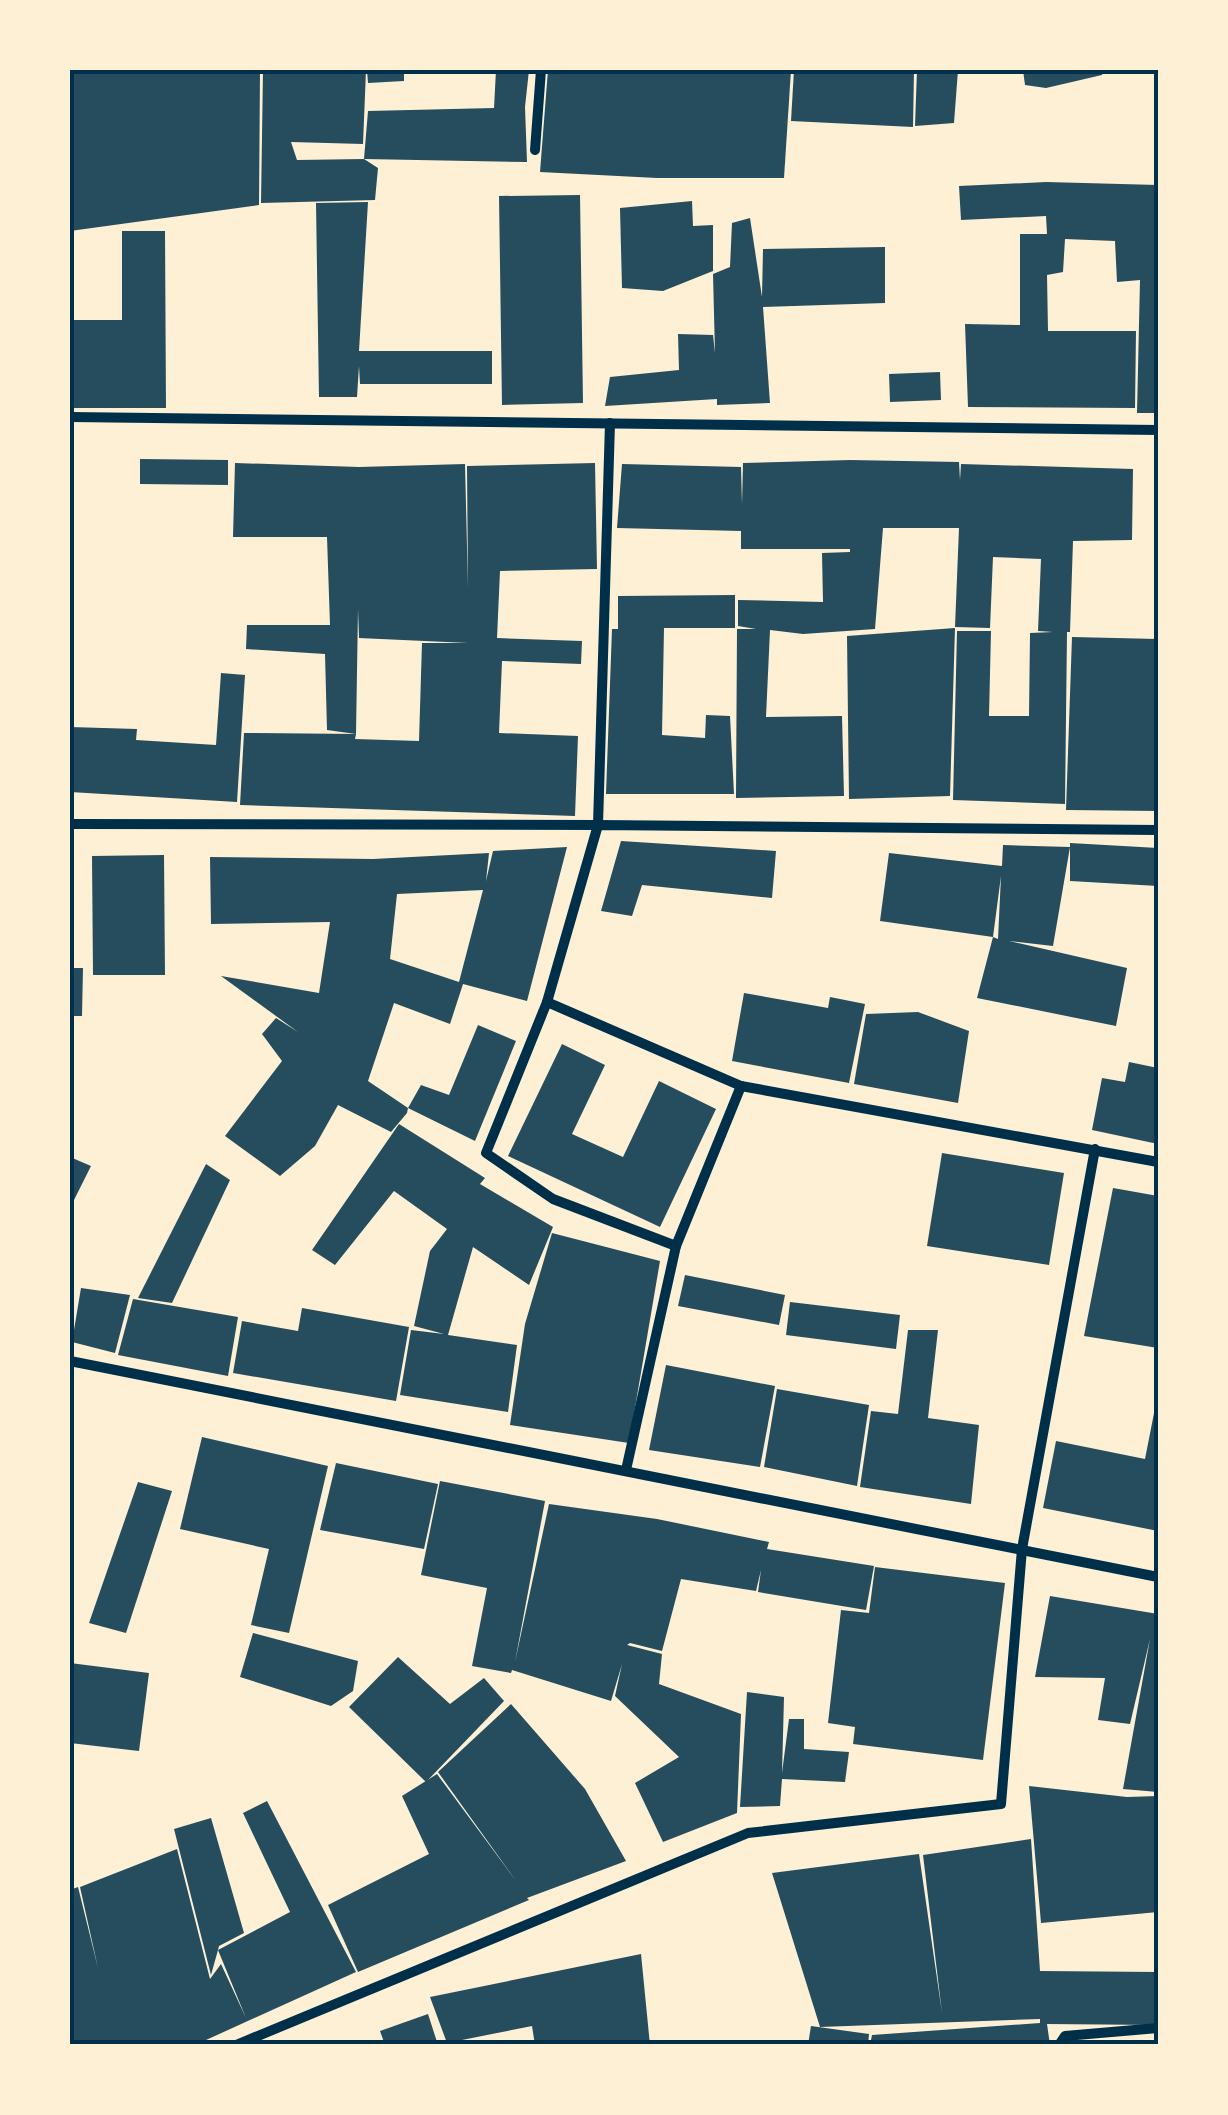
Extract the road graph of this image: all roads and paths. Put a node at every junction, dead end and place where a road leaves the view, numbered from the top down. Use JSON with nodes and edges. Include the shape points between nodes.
{"nodes":[{"id":1,"x":540,"y":70,"type":"edge"},
{"id":2,"x":535,"y":150,"type":"dead end"},
{"id":3,"x":70,"y":417,"type":"edge"},
{"id":4,"x":610,"y":423,"type":"junction"},
{"id":5,"x":1158,"y":430,"type":"edge"},
{"id":6,"x":70,"y":824,"type":"edge"},
{"id":7,"x":598,"y":825,"type":"junction"},
{"id":8,"x":1158,"y":830,"type":"edge"},
{"id":9,"x":547,"y":1002,"type":"junction"},
{"id":10,"x":741,"y":1086,"type":"junction"},
{"id":11,"x":1095,"y":1149,"type":"junction"},
{"id":12,"x":1158,"y":1162,"type":"edge"},
{"id":13,"x":676,"y":1246,"type":"junction"},
{"id":14,"x":70,"y":1361,"type":"edge"},
{"id":15,"x":626,"y":1470,"type":"junction"},
{"id":16,"x":1022,"y":1548,"type":"junction"},
{"id":17,"x":1158,"y":1578,"type":"edge"},
{"id":18,"x":1158,"y":2028,"type":"edge"},
{"id":19,"x":236,"y":2045,"type":"edge"},
{"id":20,"x":1059,"y":2045,"type":"edge"}],
"edges":[{"from":1,"to":2,"type":"street"},
{"from":3,"to":4,"type":"street"},
{"from":4,"to":5,"type":"street"},
{"from":4,"to":7,"type":"street"},
{"from":6,"to":7,"type":"street"},
{"from":7,"to":8,"type":"street"},
{"from":7,"to":9,"type":"street"},
{"from":9,"to":10,"type":"street"},
{"from":9,"to":13,"type":"street","via":[[486,1153],[553,1199]]},
{"from":10,"to":11,"type":"street"},
{"from":10,"to":13,"type":"street"},
{"from":11,"to":12,"type":"street"},
{"from":11,"to":16,"type":"street"},
{"from":13,"to":15,"type":"street"},
{"from":14,"to":15,"type":"street"},
{"from":15,"to":16,"type":"street"},
{"from":16,"to":17,"type":"street"},
{"from":16,"to":19,"type":"street","via":[[1001,1804],[748,1833]]},
{"from":18,"to":20,"type":"street","via":[[1065,2036]]}]}
